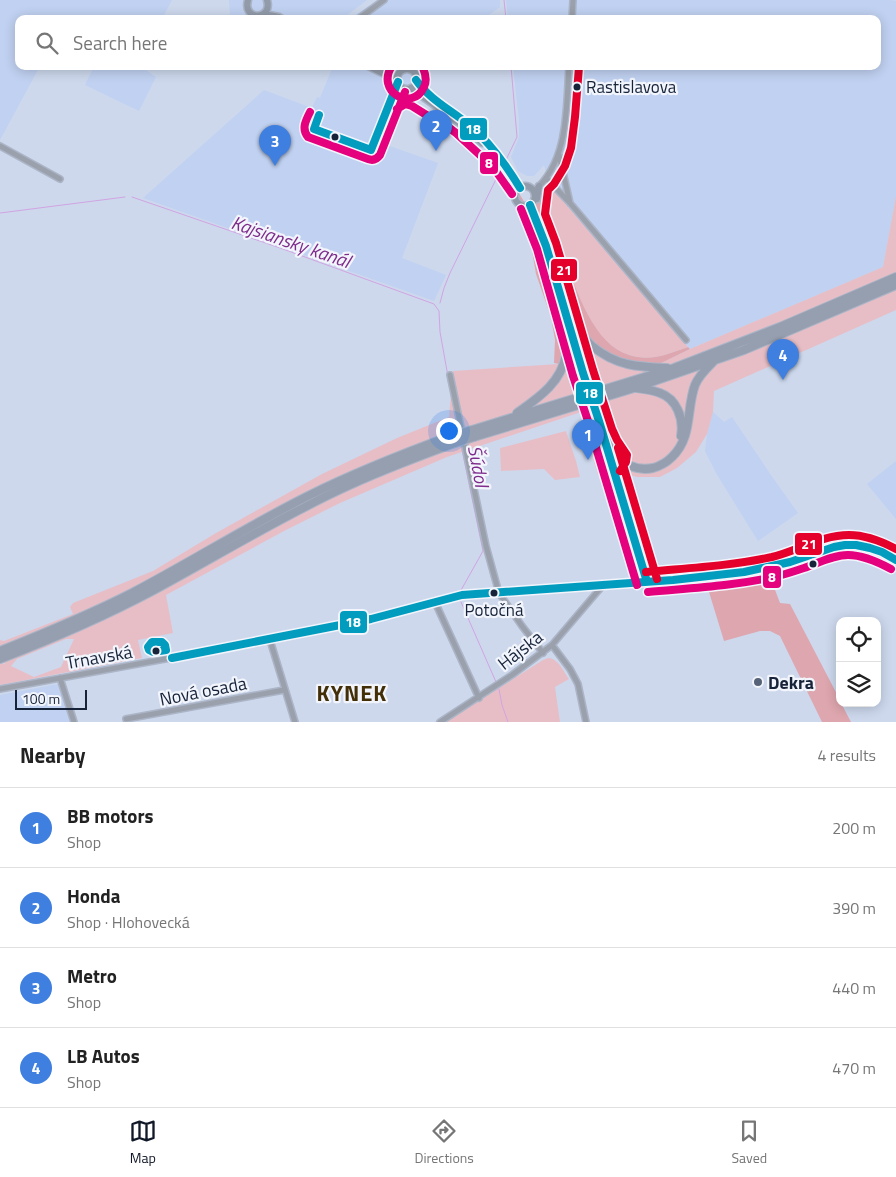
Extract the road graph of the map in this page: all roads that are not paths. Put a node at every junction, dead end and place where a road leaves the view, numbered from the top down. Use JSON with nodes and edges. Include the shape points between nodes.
{"nodes":[{"id":1,"x":384,"y":0,"type":"edge"},
{"id":2,"x":573,"y":0,"type":"edge"},
{"id":3,"x":246,"y":1,"type":"edge"},
{"id":4,"x":268,"y":3,"type":"edge"},
{"id":5,"x":264,"y":14,"type":"joint"},
{"id":6,"x":256,"y":15,"type":"edge"},
{"id":7,"x":268,"y":15,"type":"edge"},
{"id":8,"x":278,"y":15,"type":"edge"},
{"id":9,"x":363,"y":15,"type":"edge"},
{"id":10,"x":572,"y":15,"type":"edge"},
{"id":11,"x":374,"y":70,"type":"edge"},
{"id":12,"x":569,"y":70,"type":"edge"},
{"id":13,"x":398,"y":76,"type":"junction"},
{"id":14,"x":416,"y":80,"type":"junction"},
{"id":15,"x":411,"y":88,"type":"junction"},
{"id":16,"x":0,"y":146,"type":"edge"},
{"id":17,"x":559,"y":153,"type":"junction"},
{"id":18,"x":501,"y":160,"type":"junction"},
{"id":19,"x":546,"y":178,"type":"junction"},
{"id":20,"x":60,"y":179,"type":"dead end"},
{"id":21,"x":520,"y":188,"type":"junction"},
{"id":22,"x":537,"y":189,"type":"junction"},
{"id":23,"x":570,"y":203,"type":"junction"},
{"id":24,"x":530,"y":205,"type":"junction"},
{"id":25,"x":535,"y":215,"type":"junction"},
{"id":26,"x":896,"y":277,"type":"edge"},
{"id":27,"x":896,"y":285,"type":"edge"},
{"id":28,"x":569,"y":325,"type":"junction"},
{"id":29,"x":686,"y":340,"type":"dead end"},
{"id":30,"x":716,"y":360,"type":"junction"},
{"id":31,"x":674,"y":368,"type":"junction"},
{"id":32,"x":450,"y":375,"type":"dead end"},
{"id":33,"x":634,"y":388,"type":"junction"},
{"id":34,"x":513,"y":416,"type":"junction"},
{"id":35,"x":473,"y":433,"type":"junction"},
{"id":36,"x":603,"y":433,"type":"junction"},
{"id":37,"x":451,"y":440,"type":"junction"},
{"id":38,"x":617,"y":458,"type":"junction"},
{"id":39,"x":612,"y":465,"type":"junction"},
{"id":40,"x":896,"y":560,"type":"edge"},
{"id":41,"x":647,"y":582,"type":"junction"},
{"id":42,"x":604,"y":584,"type":"junction"},
{"id":43,"x":499,"y":593,"type":"junction"},
{"id":44,"x":434,"y":602,"type":"junction"},
{"id":45,"x":270,"y":640,"type":"junction"},
{"id":46,"x":552,"y":645,"type":"junction"},
{"id":47,"x":0,"y":651,"type":"edge"},
{"id":48,"x":543,"y":653,"type":"junction"},
{"id":49,"x":0,"y":659,"type":"edge"},
{"id":50,"x":60,"y":678,"type":"junction"},
{"id":51,"x":0,"y":689,"type":"edge"},
{"id":52,"x":284,"y":690,"type":"junction"},
{"id":53,"x":479,"y":698,"type":"junction"},
{"id":54,"x":126,"y":719,"type":"dead end"},
{"id":55,"x":74,"y":722,"type":"edge"},
{"id":56,"x":295,"y":722,"type":"edge"},
{"id":57,"x":440,"y":722,"type":"edge"},
{"id":58,"x":586,"y":722,"type":"edge"}],
"edges":[{"from":1,"to":9,"type":"street"},
{"from":2,"to":10,"type":"street"},
{"from":3,"to":6,"type":"main road","via":[[248,10]]},
{"from":4,"to":5,"type":"main road"},
{"from":4,"to":8,"type":"main road"},
{"from":5,"to":7,"type":"main road"},
{"from":11,"to":13,"type":"main road"},
{"from":12,"to":17,"type":"street"},
{"from":13,"to":14,"type":"main road","via":[[409,70],[415,74]]},
{"from":13,"to":15,"type":"main road","via":[[402,87]]},
{"from":14,"to":15,"type":"main road"},
{"from":14,"to":18,"type":"main road","via":[[428,95],[487,142]]},
{"from":15,"to":18,"type":"main road","via":[[462,125]]},
{"from":16,"to":20,"type":"street"},
{"from":17,"to":19,"type":"street"},
{"from":17,"to":23,"type":"street"},
{"from":18,"to":21,"type":"main road"},
{"from":19,"to":22,"type":"street"},
{"from":19,"to":23,"type":"street"},
{"from":21,"to":22,"type":"main road"},
{"from":21,"to":24,"type":"main road","via":[[516,194],[517,202]]},
{"from":22,"to":24,"type":"main road"},
{"from":22,"to":25,"type":"main road"},
{"from":23,"to":29,"type":"street"},
{"from":24,"to":25,"type":"main road"},
{"from":25,"to":28,"type":"main road"},
{"from":26,"to":31,"type":"highway"},
{"from":27,"to":30,"type":"highway"},
{"from":28,"to":31,"type":"highway","via":[[617,362]]},
{"from":28,"to":34,"type":"highway","via":[[564,364],[556,379]]},
{"from":28,"to":36,"type":"main road","bridge":true},
{"from":30,"to":33,"type":"highway"},
{"from":30,"to":38,"type":"highway","via":[[695,386],[685,435],[671,458],[661,465],[640,469]]},
{"from":31,"to":34,"type":"highway"},
{"from":32,"to":43,"type":"street"},
{"from":33,"to":35,"type":"highway"},
{"from":33,"to":38,"type":"highway","via":[[653,390],[672,401],[681,418],[682,433],[675,449],[659,463],[640,466]]},
{"from":34,"to":35,"type":"highway"},
{"from":35,"to":37,"type":"highway","bridge":true},
{"from":36,"to":38,"type":"main road"},
{"from":36,"to":39,"type":"street"},
{"from":37,"to":47,"type":"highway","via":[[405,453],[306,497],[94,612]]},
{"from":37,"to":49,"type":"highway","via":[[339,490],[79,627]]},
{"from":38,"to":39,"type":"street"},
{"from":39,"to":41,"type":"street"},
{"from":40,"to":41,"type":"street","name":"Trnavská","via":[[870,548],[845,545],[744,572]]},
{"from":41,"to":42,"type":"street","name":"Trnavská"},
{"from":42,"to":43,"type":"street","name":"Trnavská"},
{"from":42,"to":46,"type":"street","name":"Hájska"},
{"from":43,"to":44,"type":"street","name":"Trnavská","via":[[462,595]]},
{"from":43,"to":48,"type":"street"},
{"from":44,"to":45,"type":"street","name":"Trnavská"},
{"from":44,"to":53,"type":"street"},
{"from":45,"to":50,"type":"street","name":"Trnavská"},
{"from":45,"to":52,"type":"street"},
{"from":46,"to":48,"type":"street","name":"Hájska"},
{"from":46,"to":58,"type":"street","via":[[578,684]]},
{"from":48,"to":53,"type":"street","name":"Hájska"},
{"from":50,"to":51,"type":"street","name":"Trnavská"},
{"from":50,"to":55,"type":"street"},
{"from":52,"to":54,"type":"street","name":"Nová osada"},
{"from":52,"to":56,"type":"street"},
{"from":53,"to":57,"type":"street","name":"Hájska"}]}
